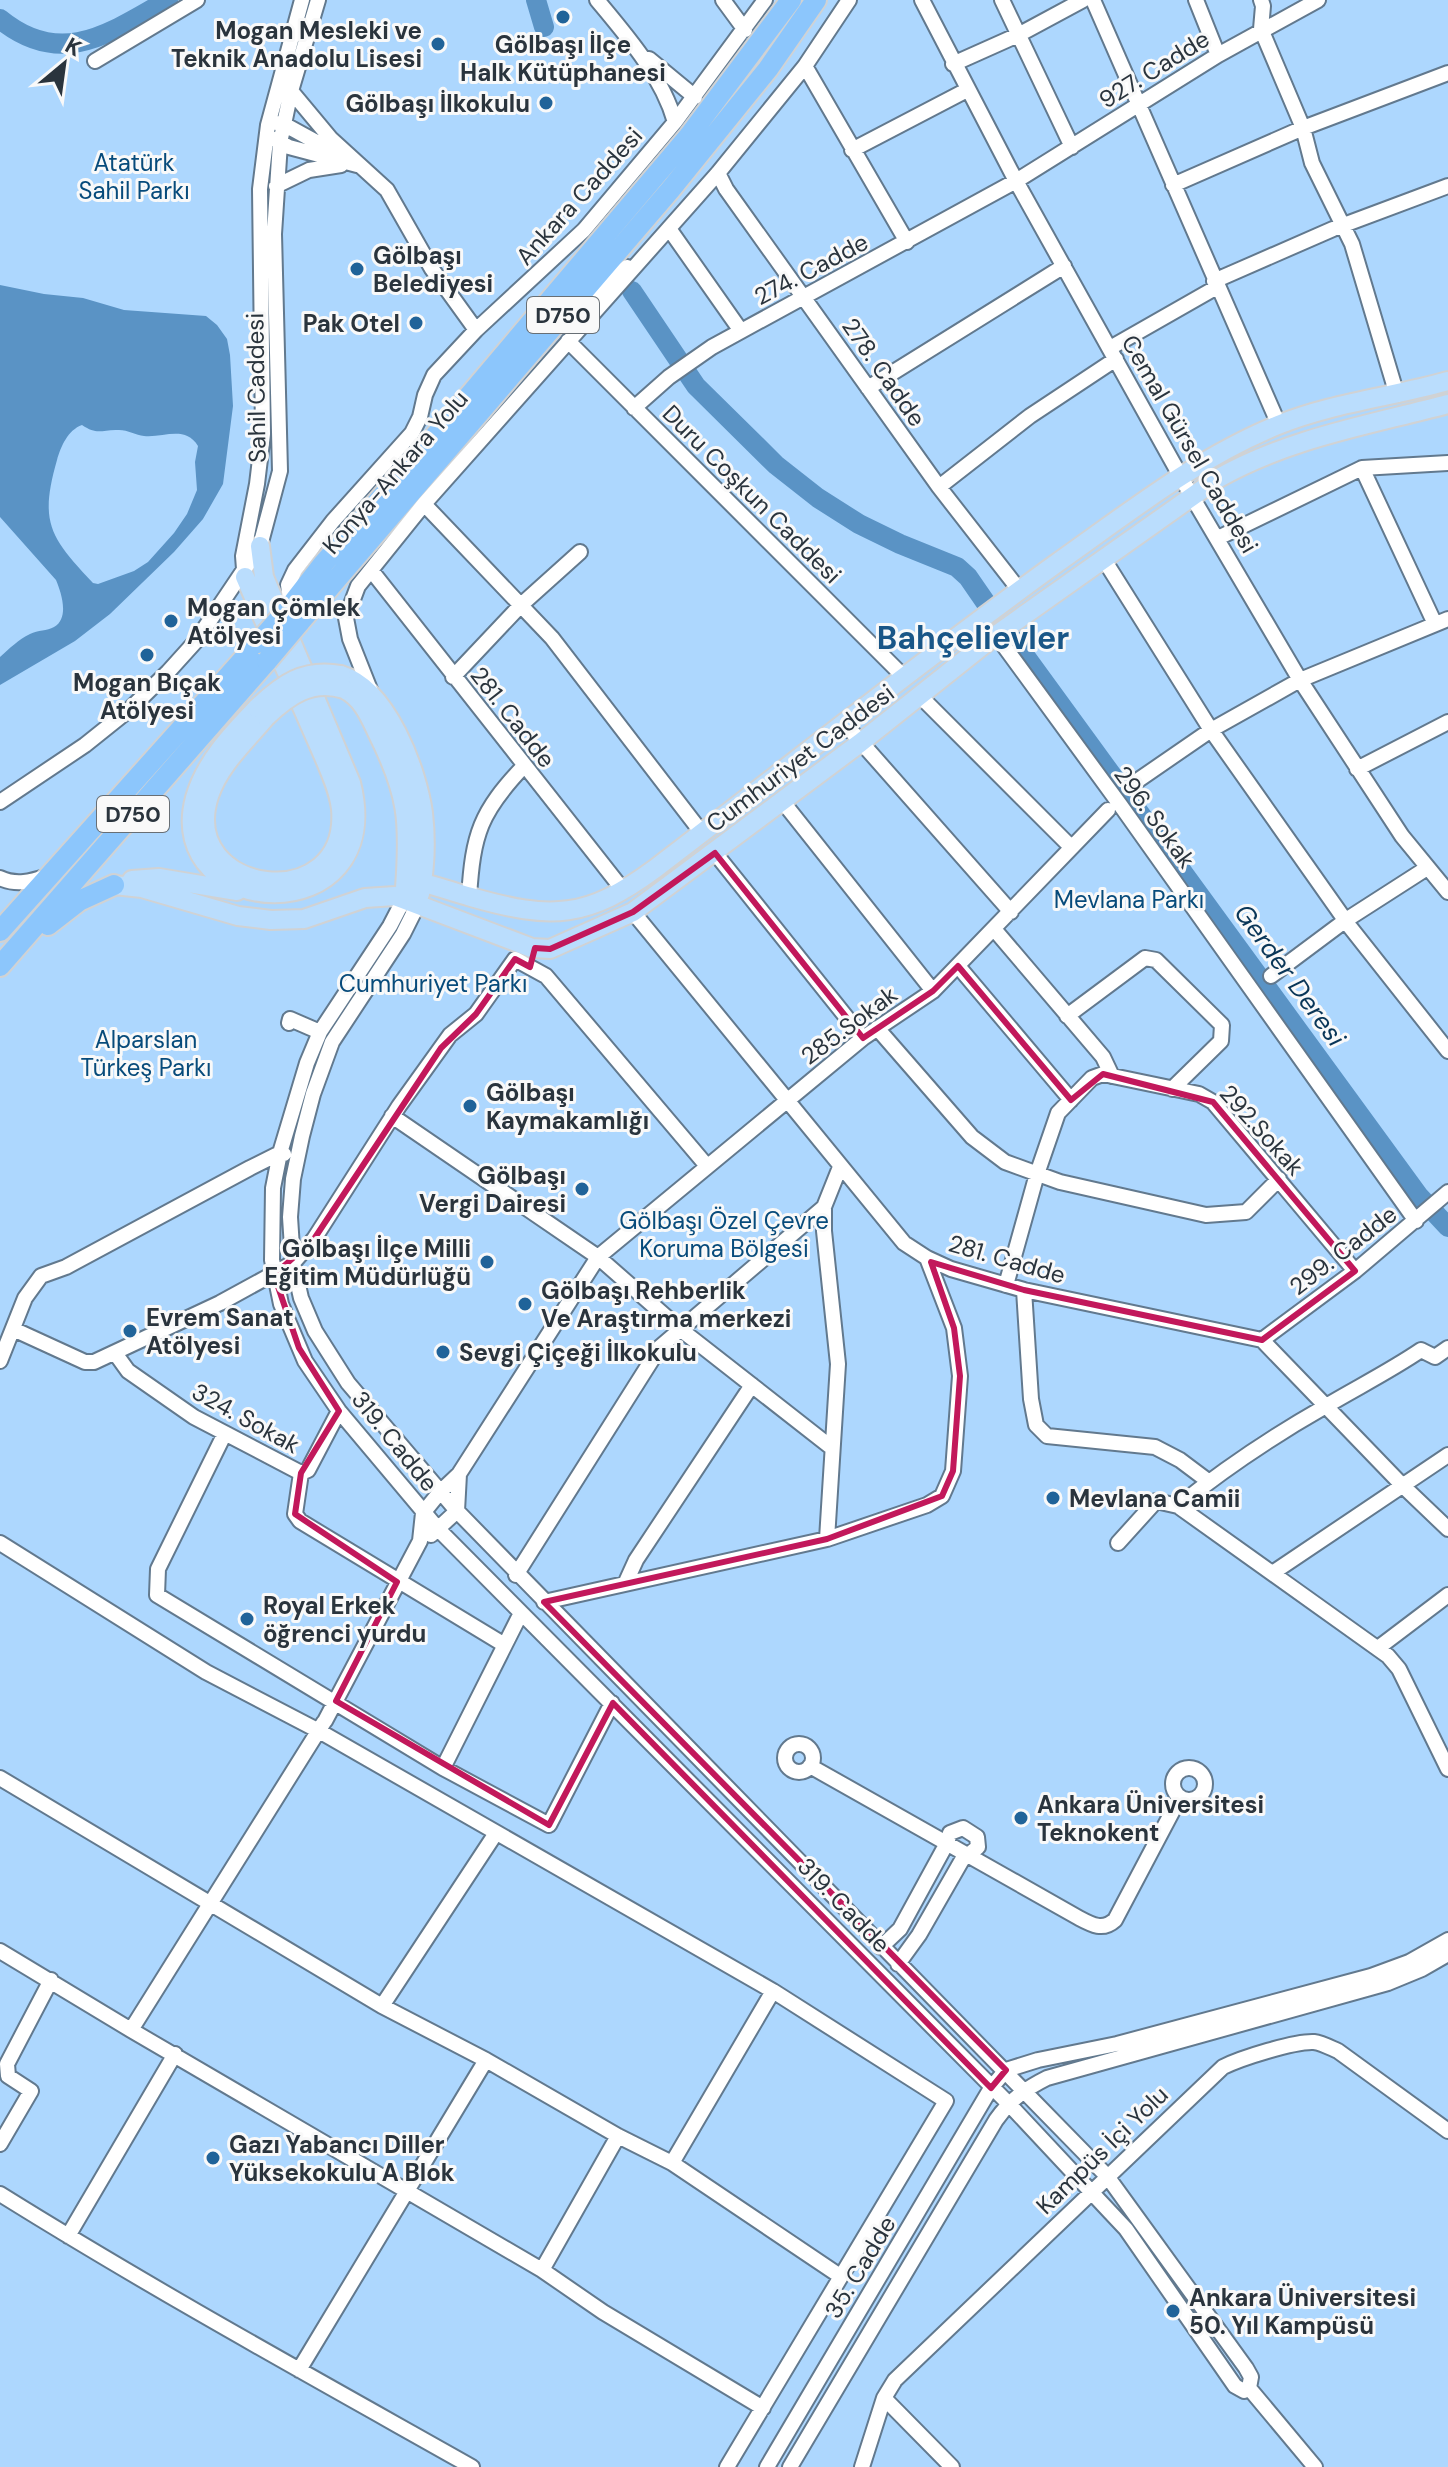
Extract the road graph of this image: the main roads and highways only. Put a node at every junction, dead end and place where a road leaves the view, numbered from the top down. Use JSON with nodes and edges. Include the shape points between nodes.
{"nodes":[{"id":1,"x":791,"y":0,"type":"edge"},
{"id":2,"x":816,"y":0,"type":"edge"},
{"id":3,"x":1448,"y":381,"type":"edge"},
{"id":4,"x":1448,"y":404,"type":"edge"},
{"id":5,"x":260,"y":546,"type":"road end"},
{"id":6,"x":244,"y":573,"type":"road end"},
{"id":7,"x":293,"y":612,"type":"junction"},
{"id":8,"x":262,"y":652,"type":"junction"},
{"id":9,"x":342,"y":682,"type":"junction"},
{"id":10,"x":262,"y":712,"type":"junction"},
{"id":11,"x":414,"y":880,"type":"junction"},
{"id":12,"x":114,"y":885,"type":"junction"},
{"id":13,"x":246,"y":890,"type":"junction"},
{"id":14,"x":411,"y":902,"type":"junction"},
{"id":15,"x":528,"y":912,"type":"junction"},
{"id":16,"x":549,"y":913,"type":"junction"},
{"id":17,"x":0,"y":931,"type":"edge"},
{"id":18,"x":534,"y":947,"type":"junction"},
{"id":19,"x":5,"y":961,"type":"edge"}],
"edges":[{"from":1,"to":7,"type":"highway","number":"D750","via":[[689,136],[324,563]]},
{"from":2,"to":7,"type":"highway","name":"Konya-Ankara Yolu","number":"D750","via":[[700,154],[555,324]]},
{"from":3,"to":16,"type":"main road","name":"Cumhuriyet Caddesi","via":[[1279,425],[1182,475],[623,890],[591,907]]},
{"from":4,"to":18,"type":"main road","name":"Cumhuriyet Caddesi","via":[[1304,440],[1249,461],[1191,495],[996,635],[633,912]]},
{"from":5,"to":13,"type":"main road","via":[[264,577],[351,783],[356,807],[349,847],[331,875],[287,893]]},
{"from":6,"to":10,"type":"main road","via":[[341,806],[338,838],[329,857],[314,871],[284,882],[258,880],[231,868],[209,843],[205,822],[219,776]]},
{"from":7,"to":8,"type":"highway","number":"D750","bridge":true},
{"from":8,"to":17,"type":"highway","number":"D750"},
{"from":8,"to":19,"type":"highway","number":"D750"},
{"from":9,"to":10,"type":"main road","bridge":true,"via":[[319,673],[297,677],[280,687]]},
{"from":9,"to":11,"type":"main road","name":"319. Cadde","via":[[361,702],[400,784]]},
{"from":9,"to":11,"type":"main road","name":"319. Cadde","via":[[359,682],[371,692],[418,785],[424,834]]},
{"from":10,"to":13,"type":"main road","via":[[225,743],[206,772],[191,822],[205,861]]},
{"from":11,"to":14,"type":"main road","name":"319. Cadde"},
{"from":11,"to":15,"type":"main road","name":"Cumhuriyet Caddesi"},
{"from":12,"to":13,"type":"main road","via":[[159,878]]},
{"from":12,"to":14,"type":"main road","via":[[271,920],[315,917],[377,896]]},
{"from":12,"to":19,"type":"highway","via":[[79,901]]},
{"from":14,"to":18,"type":"main road"},
{"from":15,"to":16,"type":"main road","name":"Cumhuriyet Caddesi"},
{"from":15,"to":18,"type":"main road","via":[[516,928]]},
{"from":16,"to":18,"type":"main road","via":[[558,934]]}]}
